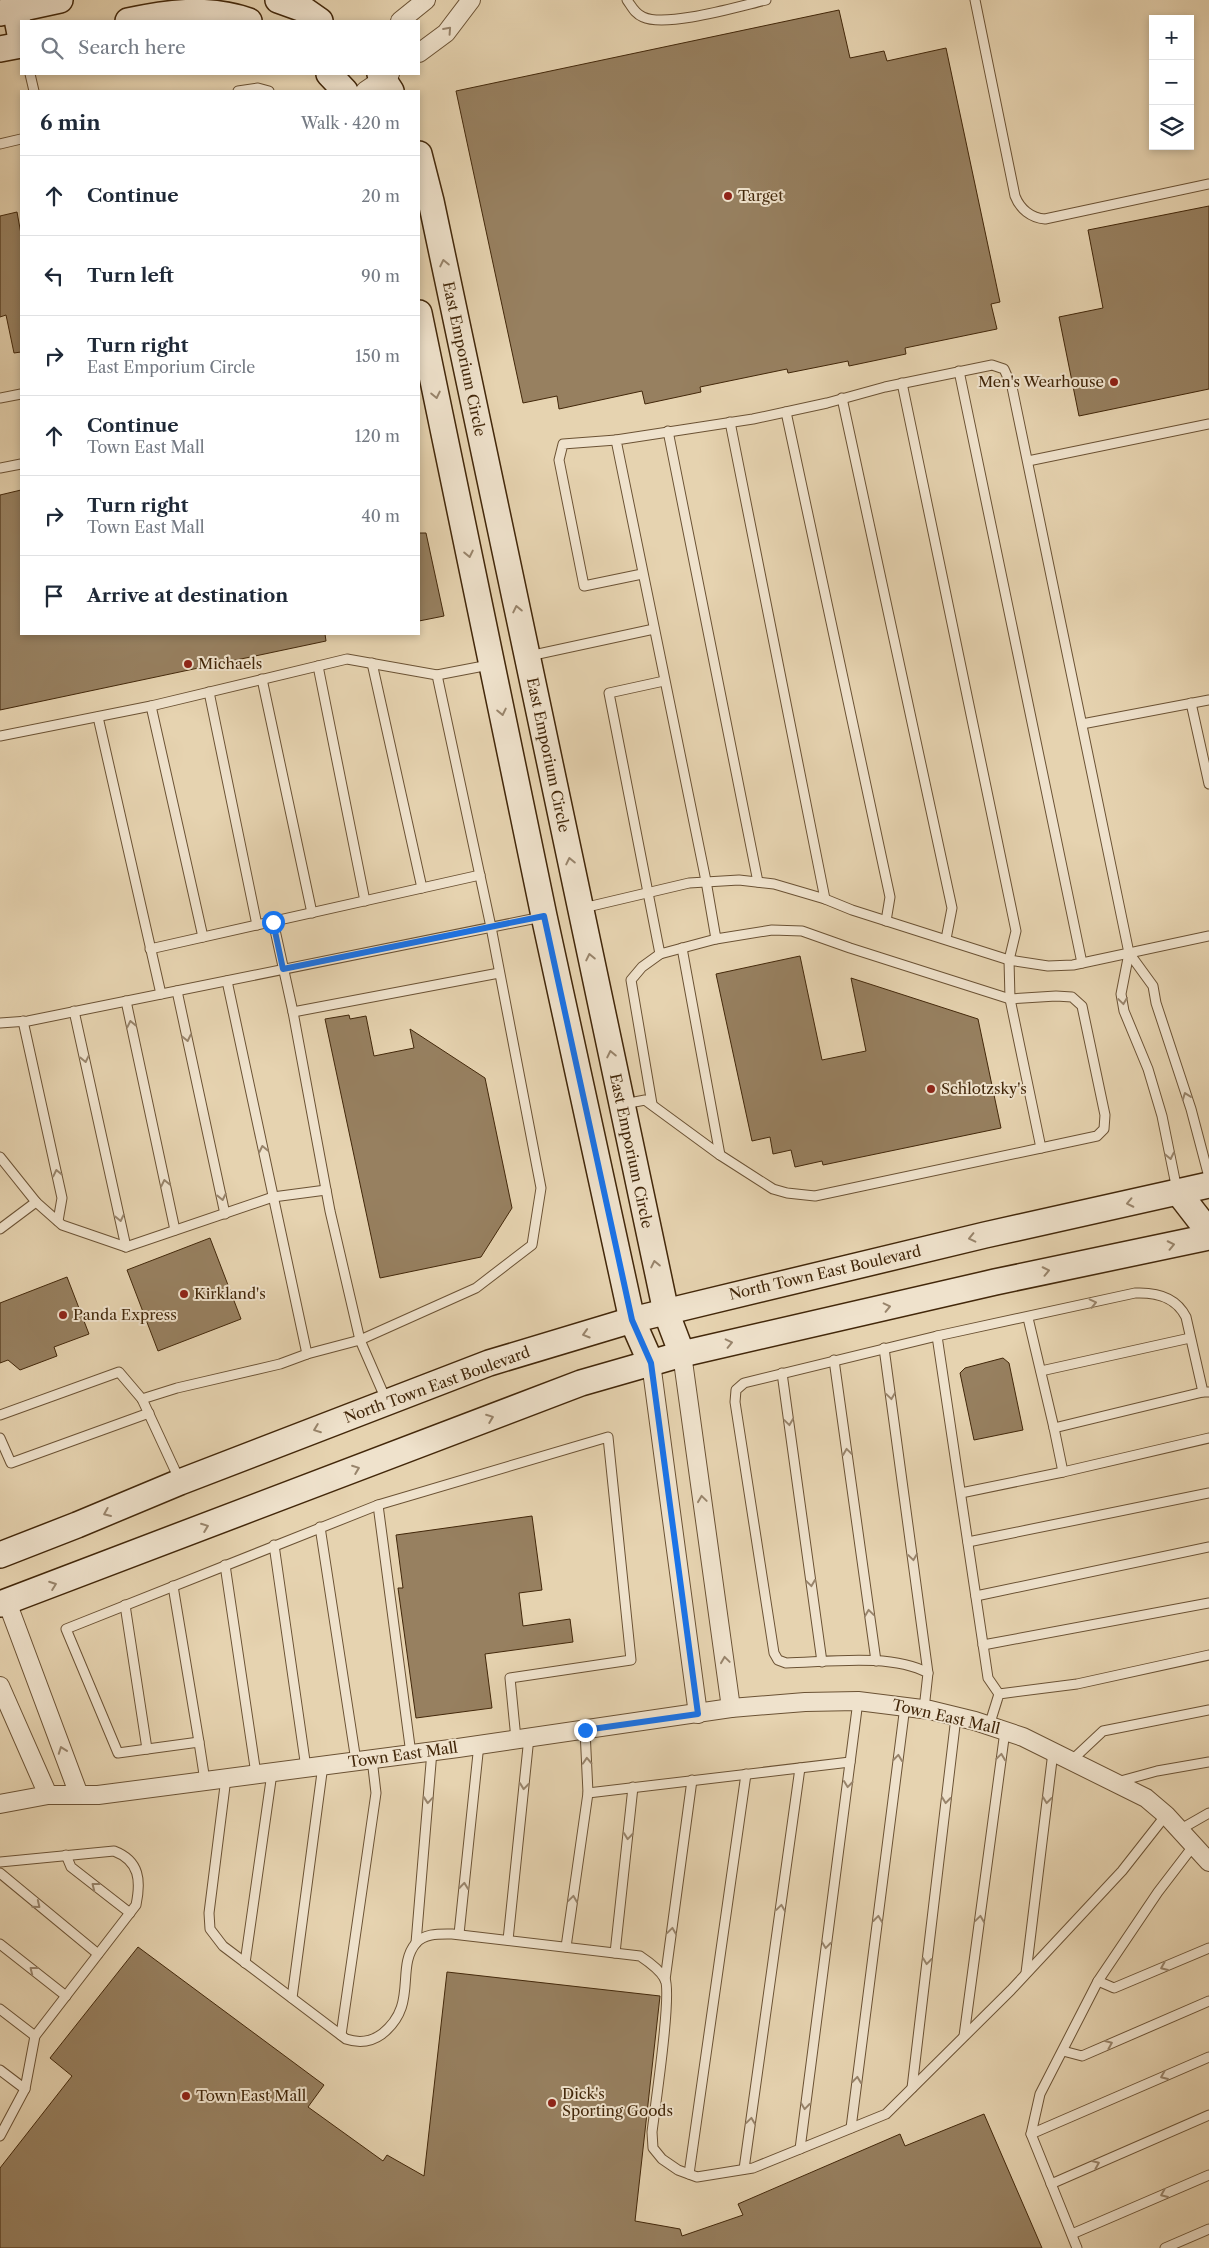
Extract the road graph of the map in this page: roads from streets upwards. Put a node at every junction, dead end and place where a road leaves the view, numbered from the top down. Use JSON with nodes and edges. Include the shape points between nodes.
{"nodes":[{"id":1,"x":60,"y":0,"type":"edge"},
{"id":2,"x":278,"y":0,"type":"edge"},
{"id":3,"x":426,"y":0,"type":"edge"},
{"id":4,"x":471,"y":0,"type":"edge"},
{"id":5,"x":9,"y":7,"type":"edge"},
{"id":6,"x":134,"y":20,"type":"edge"},
{"id":7,"x":246,"y":20,"type":"edge"},
{"id":8,"x":319,"y":20,"type":"edge"},
{"id":9,"x":401,"y":20,"type":"edge"},
{"id":10,"x":20,"y":35,"type":"edge"},
{"id":11,"x":20,"y":45,"type":"edge"},
{"id":12,"x":0,"y":49,"type":"edge"},
{"id":13,"x":420,"y":52,"type":"edge"},
{"id":14,"x":420,"y":158,"type":"edge"},
{"id":15,"x":420,"y":323,"type":"edge"},
{"id":16,"x":462,"y":345,"type":"junction"},
{"id":17,"x":423,"y":353,"type":"edge"},
{"id":18,"x":527,"y":657,"type":"junction"},
{"id":19,"x":492,"y":664,"type":"junction"},
{"id":20,"x":580,"y":909,"type":"junction"},
{"id":21,"x":544,"y":916,"type":"junction"},
{"id":22,"x":1209,"y":1185,"type":"edge"},
{"id":23,"x":1178,"y":1192,"type":"junction"},
{"id":24,"x":1209,"y":1232,"type":"edge"},
{"id":25,"x":1209,"y":1237,"type":"edge"},
{"id":26,"x":666,"y":1312,"type":"junction"},
{"id":27,"x":632,"y":1320,"type":"junction"},
{"id":28,"x":682,"y":1354,"type":"junction"},
{"id":29,"x":651,"y":1363,"type":"junction"},
{"id":30,"x":0,"y":1555,"type":"edge"},
{"id":31,"x":2,"y":1597,"type":"edge"},
{"id":32,"x":0,"y":1686,"type":"edge"},
{"id":33,"x":731,"y":1708,"type":"junction"},
{"id":34,"x":698,"y":1714,"type":"junction"},
{"id":35,"x":48,"y":1795,"type":"junction"},
{"id":36,"x":79,"y":1795,"type":"junction"},
{"id":37,"x":0,"y":1804,"type":"edge"},
{"id":38,"x":1209,"y":1862,"type":"edge"}],
"edges":[{"from":1,"to":5,"type":"street"},
{"from":2,"to":8,"type":"street","via":[[303,9]]},
{"from":3,"to":9,"type":"street"},
{"from":13,"to":4,"type":"street","one_way":true,"via":[[446,33]]},
{"from":5,"to":10,"type":"street"},
{"from":6,"to":7,"type":"street","via":[[178,12],[209,12]]},
{"from":11,"to":12,"type":"street"},
{"from":16,"to":14,"type":"street","name":"East Emporium Circle","one_way":true},
{"from":15,"to":17,"type":"street"},
{"from":16,"to":17,"type":"street"},
{"from":18,"to":16,"type":"street","name":"East Emporium Circle","one_way":true},
{"from":17,"to":19,"type":"street","one_way":true},
{"from":18,"to":19,"type":"street"},
{"from":20,"to":18,"type":"street","name":"East Emporium Circle","one_way":true},
{"from":19,"to":21,"type":"street","one_way":true},
{"from":20,"to":21,"type":"street"},
{"from":26,"to":20,"type":"street","name":"East Emporium Circle","one_way":true},
{"from":21,"to":27,"type":"street"},
{"from":22,"to":23,"type":"street","name":"North Town East Boulevard"},
{"from":23,"to":24,"type":"street"},
{"from":23,"to":26,"type":"street","name":"North Town East Boulevard","one_way":true},
{"from":28,"to":25,"type":"street","one_way":true,"via":[[994,1282]]},
{"from":26,"to":27,"type":"street","name":"North Town East Boulevard"},
{"from":26,"to":28,"type":"street","name":"East Emporium Circle"},
{"from":27,"to":29,"type":"street"},
{"from":27,"to":30,"type":"street","name":"North Town East Boulevard","one_way":true,"via":[[489,1363]]},
{"from":28,"to":29,"type":"street"},
{"from":33,"to":28,"type":"street","one_way":true},
{"from":31,"to":29,"type":"street","one_way":true,"via":[[581,1383]]},
{"from":29,"to":34,"type":"street"},
{"from":36,"to":31,"type":"street","one_way":true},
{"from":32,"to":35,"type":"street"},
{"from":33,"to":34,"type":"street","name":"Town East Mall"},
{"from":33,"to":38,"type":"street","name":"Town East Mall","via":[[858,1701],[924,1709],[997,1728],[1023,1737],[1146,1798]]},
{"from":34,"to":36,"type":"street","name":"Town East Mall","via":[[264,1774]]},
{"from":35,"to":36,"type":"street","name":"Town East Mall"},
{"from":35,"to":37,"type":"street","name":"Town East Mall"}]}
